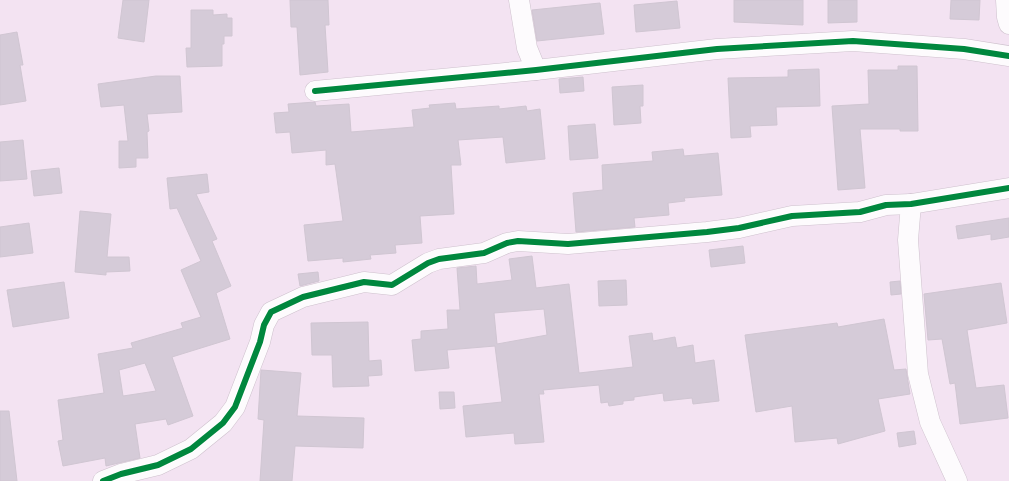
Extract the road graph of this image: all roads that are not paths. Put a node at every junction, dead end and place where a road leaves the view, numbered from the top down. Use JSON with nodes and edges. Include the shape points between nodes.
{"nodes":[{"id":1,"x":519,"y":0,"type":"edge"},
{"id":2,"x":1006,"y":0,"type":"edge"},
{"id":3,"x":1009,"y":24,"type":"edge"},
{"id":4,"x":1009,"y":56,"type":"edge"},
{"id":5,"x":536,"y":70,"type":"junction"},
{"id":6,"x":315,"y":91,"type":"dead end"},
{"id":7,"x":1009,"y":188,"type":"edge"},
{"id":8,"x":911,"y":204,"type":"junction"},
{"id":9,"x":103,"y":481,"type":"edge"},
{"id":10,"x":957,"y":481,"type":"edge"}],
"edges":[{"from":1,"to":5,"type":"street","via":[[527,48]]},
{"from":2,"to":3,"type":"street"},
{"from":4,"to":5,"type":"street","via":[[964,49],[853,41],[717,49]]},
{"from":5,"to":6,"type":"street"},
{"from":7,"to":8,"type":"street"},
{"from":8,"to":9,"type":"street","via":[[886,205],[845,214],[792,216],[707,232],[568,244],[518,241],[484,253],[439,259],[392,285],[364,282],[303,298],[271,312],[235,407],[223,423],[191,449],[158,465]]},
{"from":8,"to":10,"type":"street","via":[[908,240],[918,374],[930,422]]}]}
